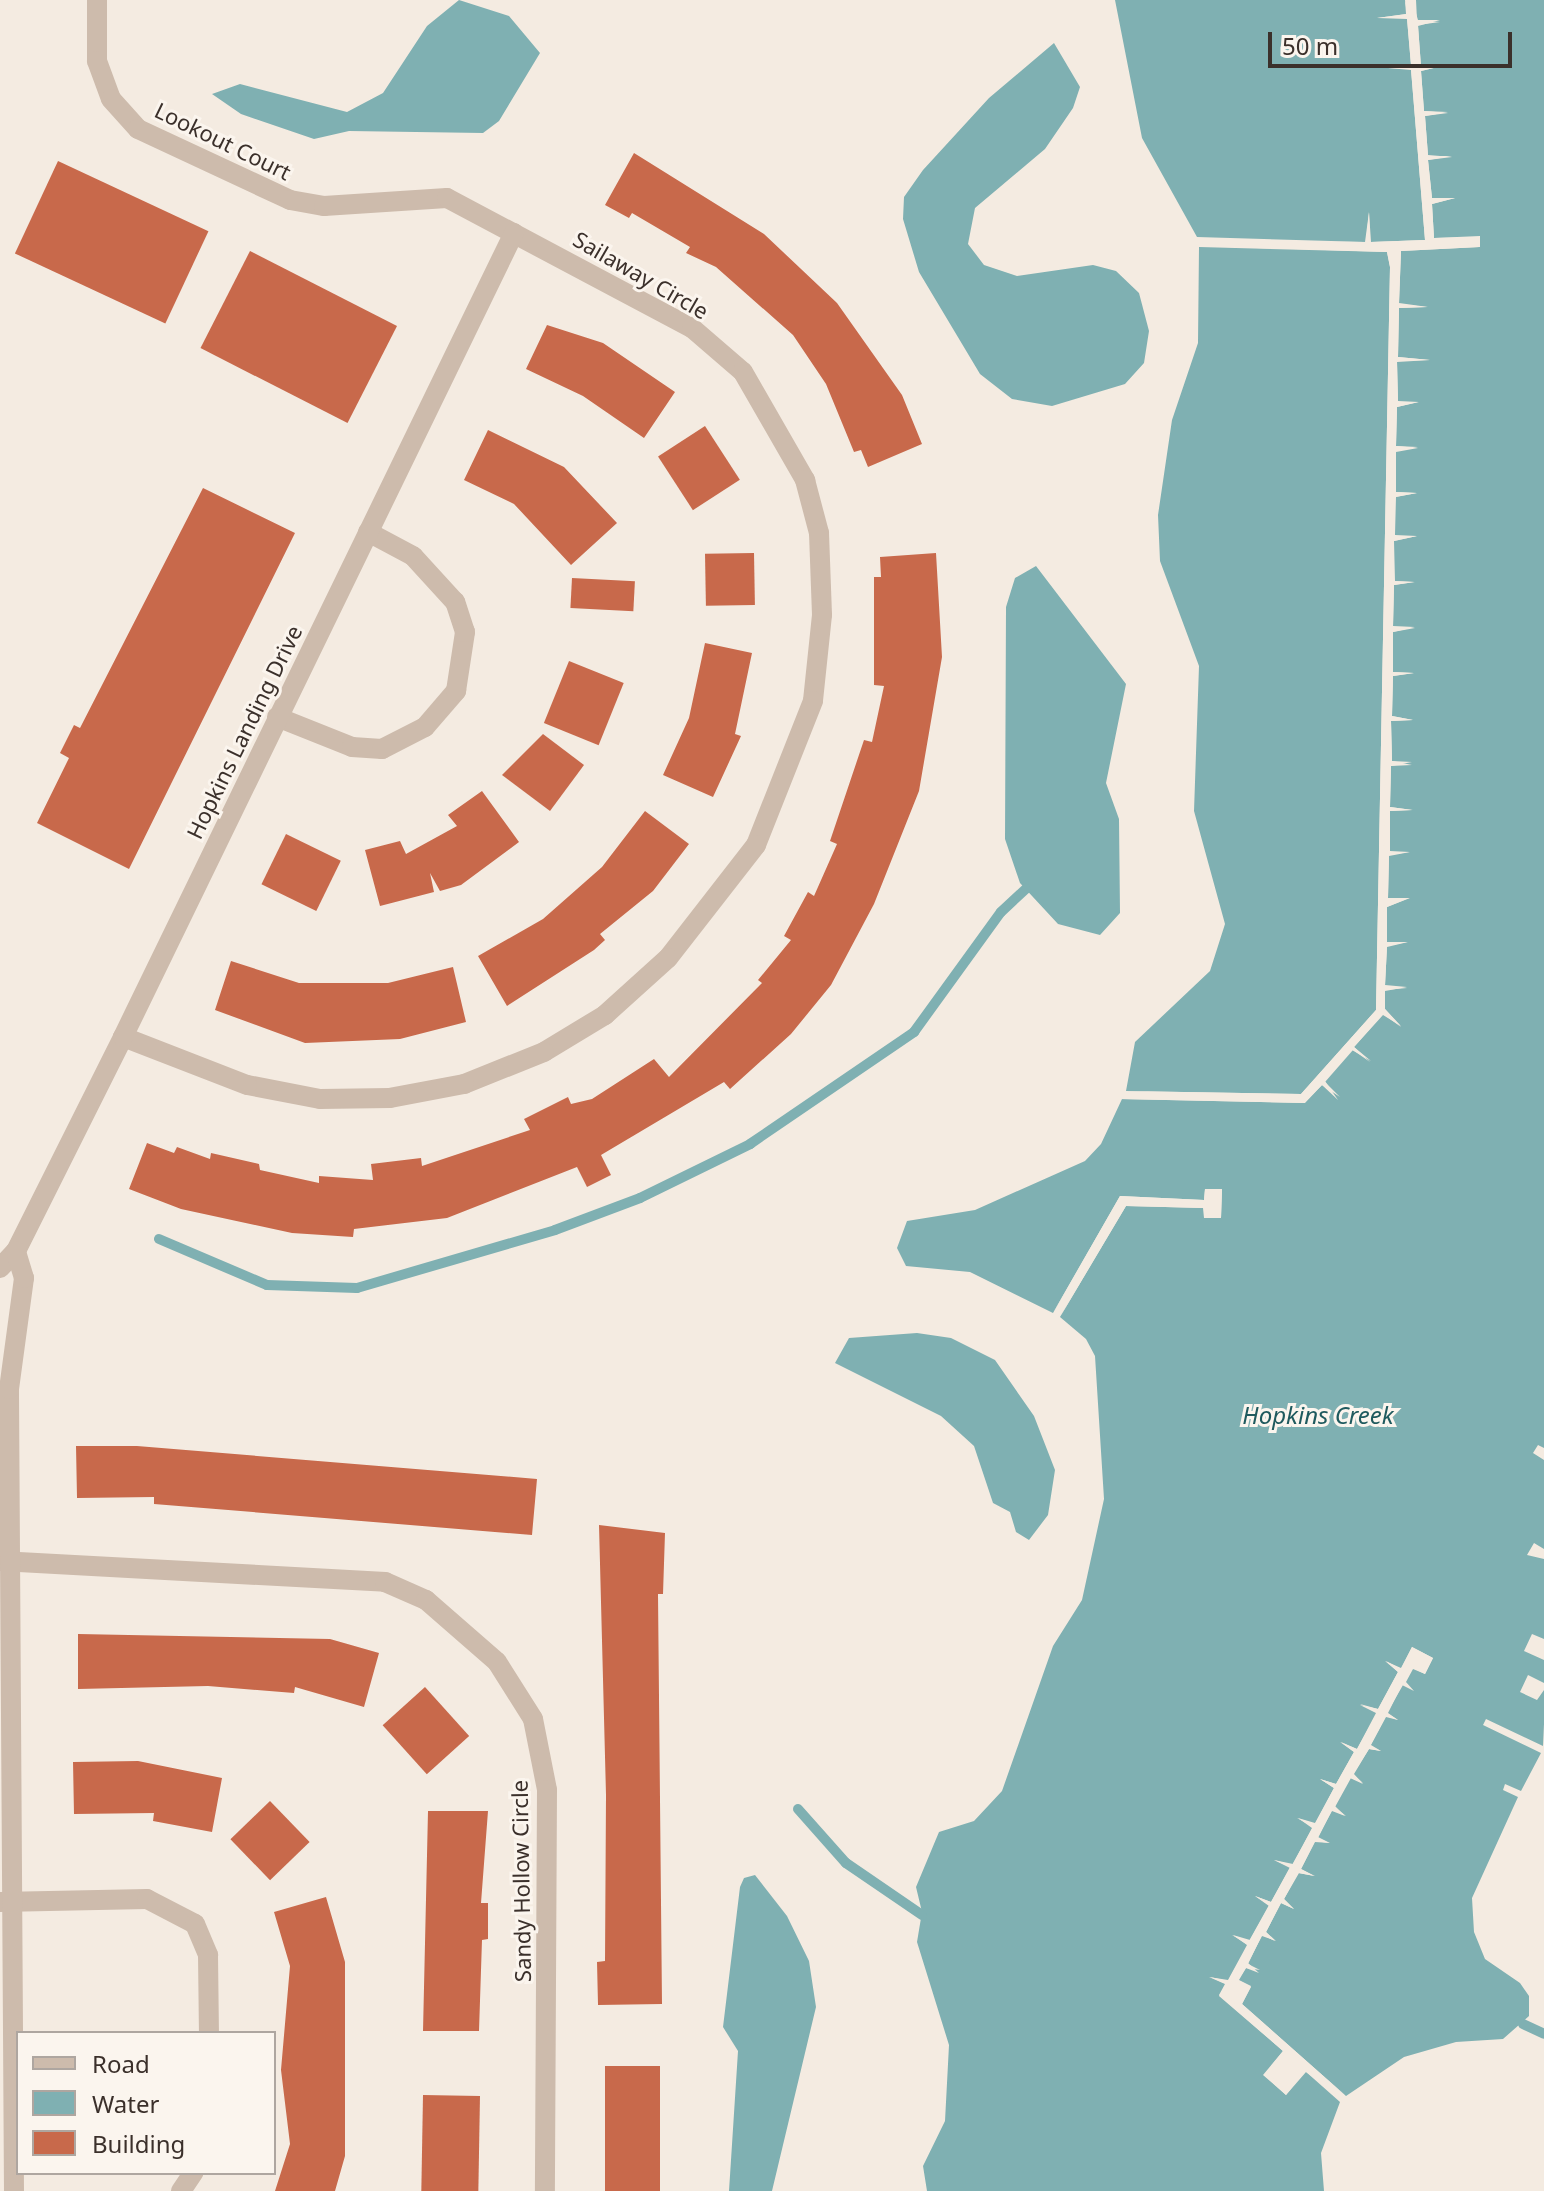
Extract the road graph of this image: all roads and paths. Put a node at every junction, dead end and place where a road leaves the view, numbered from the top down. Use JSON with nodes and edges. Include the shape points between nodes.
{"nodes":[{"id":1,"x":97,"y":0,"type":"edge"},
{"id":2,"x":514,"y":233,"type":"junction"},
{"id":3,"x":368,"y":532,"type":"junction"},
{"id":4,"x":277,"y":717,"type":"junction"},
{"id":5,"x":123,"y":1037,"type":"junction"},
{"id":6,"x":16,"y":1251,"type":"junction"},
{"id":7,"x":0,"y":1268,"type":"edge"},
{"id":8,"x":6,"y":1561,"type":"edge"},
{"id":9,"x":4,"y":1902,"type":"edge"},
{"id":10,"x":209,"y":2031,"type":"edge"},
{"id":11,"x":14,"y":2191,"type":"edge"},
{"id":12,"x":545,"y":2191,"type":"edge"}],
"edges":[{"from":1,"to":2,"type":"street","name":"Lookout Court","via":[[97,61],[111,99],[138,129],[290,200],[324,206],[447,198]]},
{"from":2,"to":3,"type":"street","name":"Hopkins Landing Drive"},
{"from":2,"to":5,"type":"street","name":"Sailaway Circle","via":[[692,328],[743,372],[805,480],[819,533],[822,615],[813,701],[756,845],[668,958],[605,1015],[544,1052],[464,1084],[390,1098],[320,1099],[247,1085]]},
{"from":3,"to":4,"type":"street","name":"Hopkins Landing Drive"},
{"from":3,"to":4,"type":"street","via":[[413,556],[455,602],[465,632],[456,691],[425,727],[382,749],[352,747]]},
{"from":4,"to":5,"type":"street","name":"Hopkins Landing Drive"},
{"from":5,"to":6,"type":"street","name":"Hopkins Landing Drive"},
{"from":6,"to":7,"type":"street","name":"Hopkins Landing Drive"},
{"from":6,"to":8,"type":"street","via":[[24,1278],[9,1389]]},
{"from":8,"to":9,"type":"street"},
{"from":8,"to":12,"type":"street","name":"Sandy Hollow Circle","via":[[385,1582],[426,1600],[497,1662],[533,1719],[547,1790]]},
{"from":9,"to":10,"type":"street","via":[[147,1899],[195,1924],[208,1955]]},
{"from":9,"to":11,"type":"street"}]}
